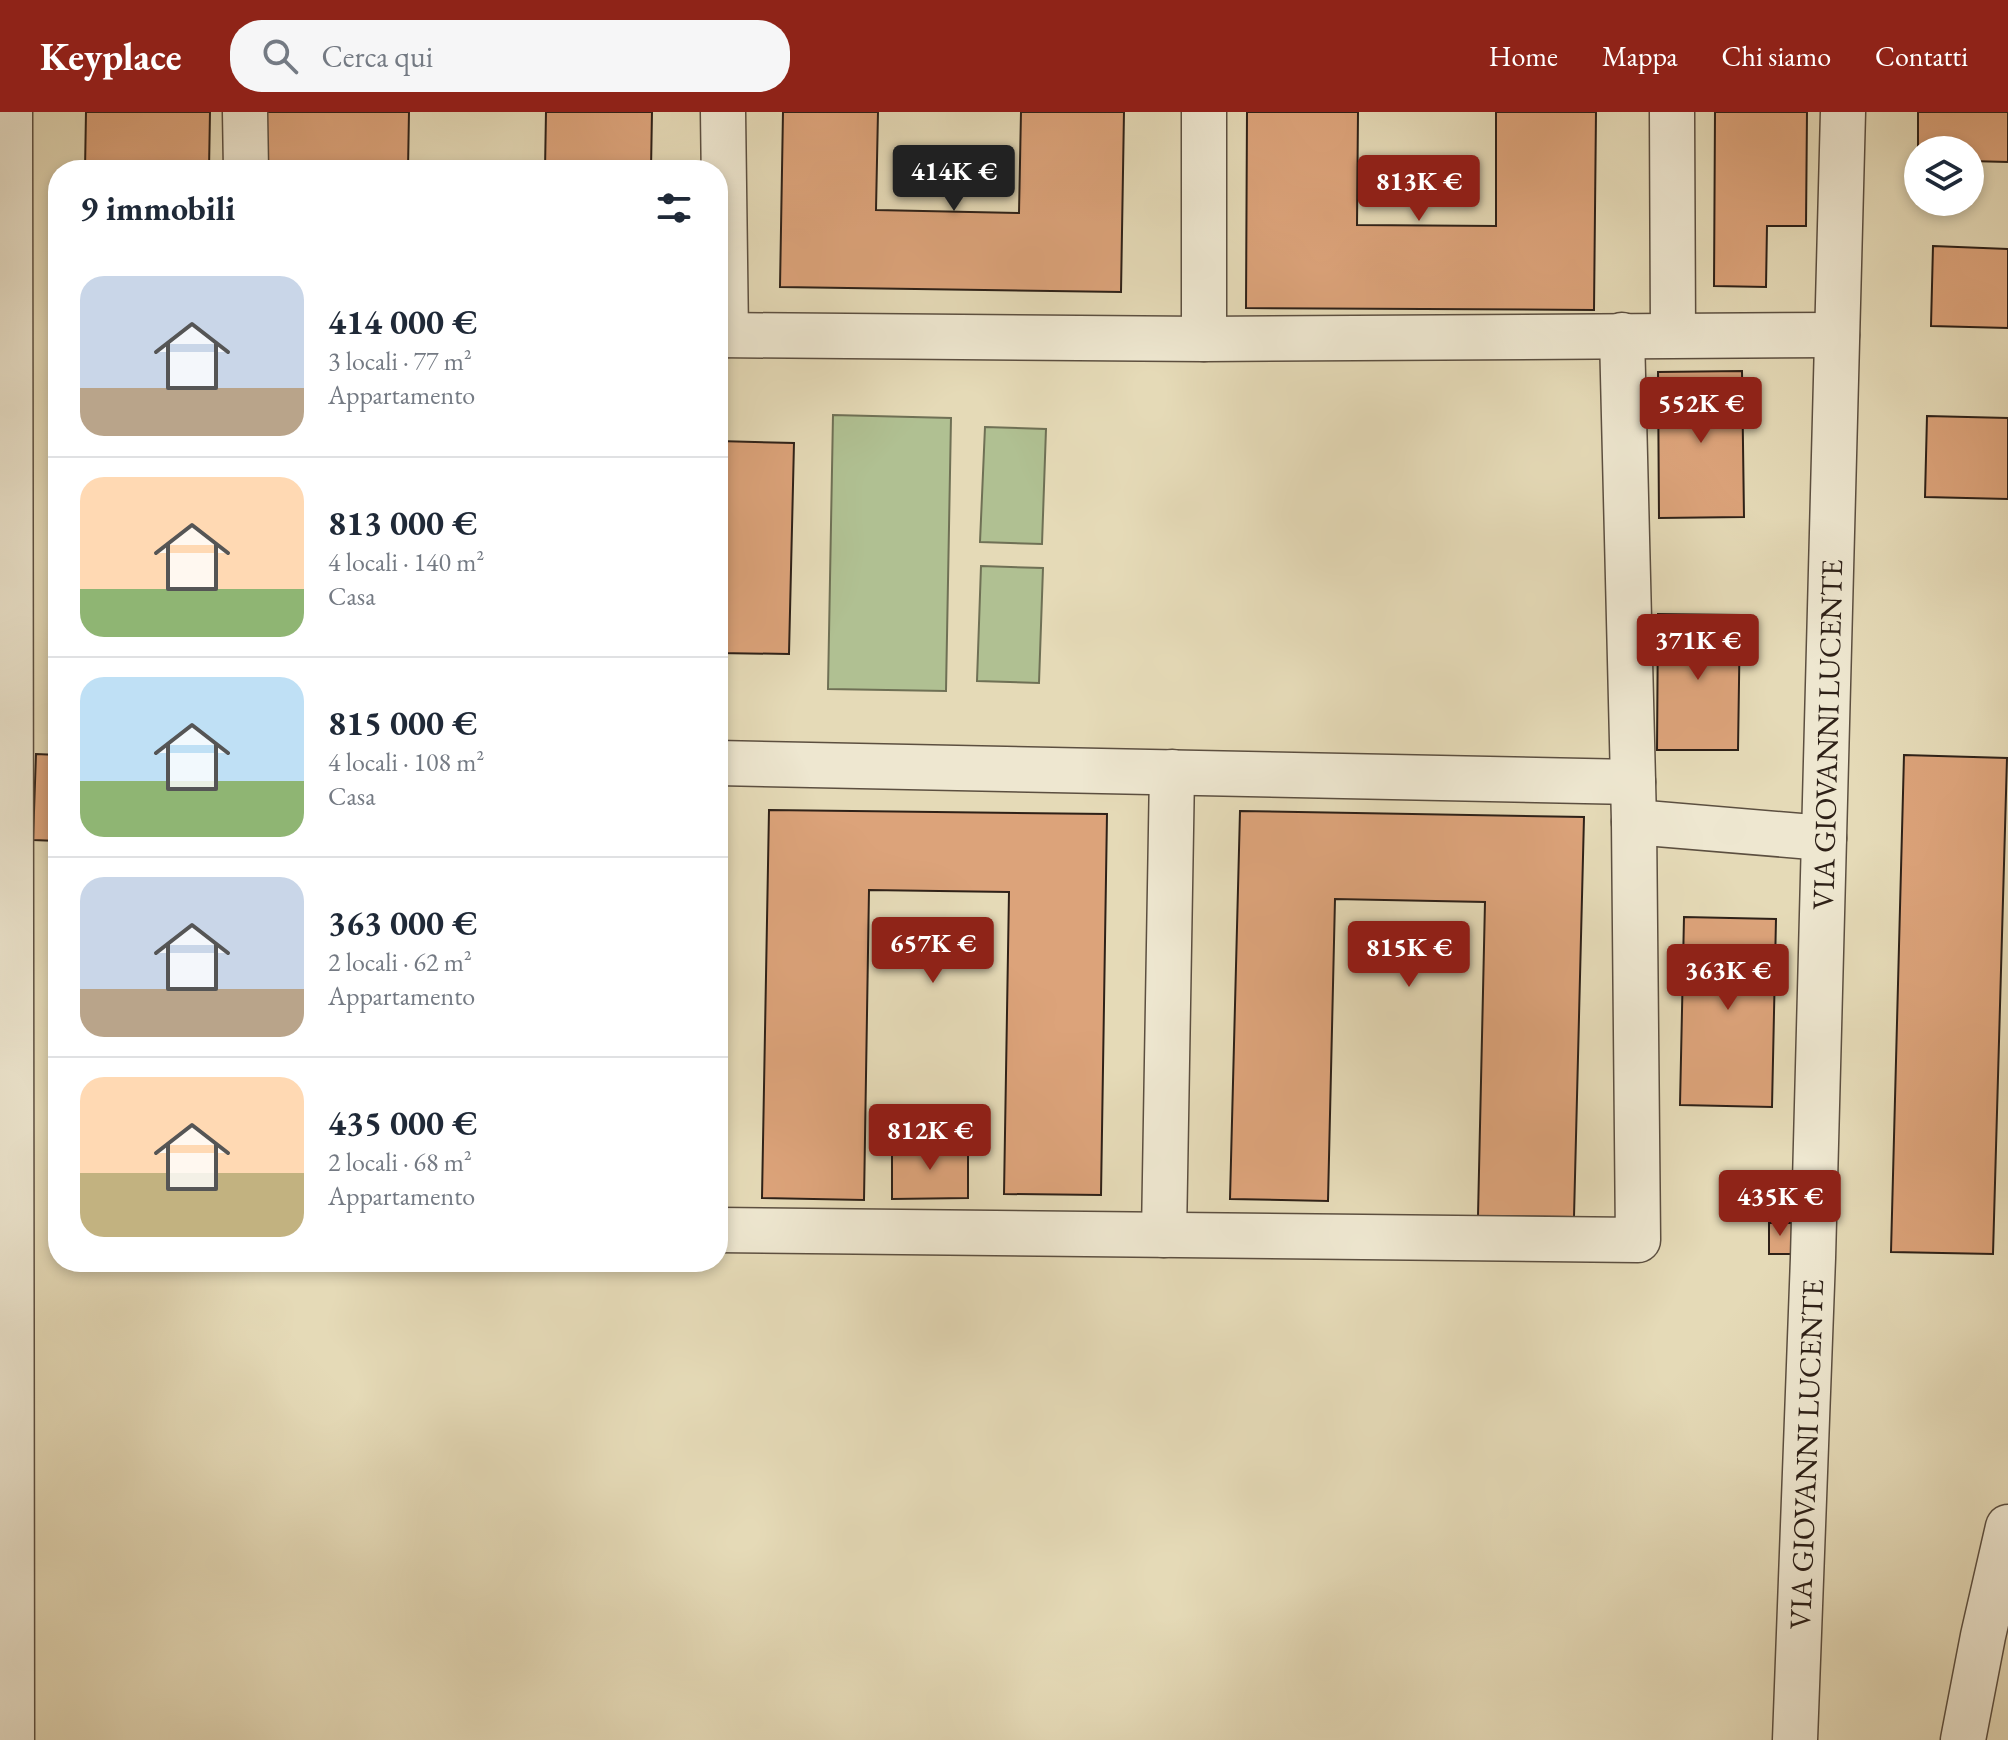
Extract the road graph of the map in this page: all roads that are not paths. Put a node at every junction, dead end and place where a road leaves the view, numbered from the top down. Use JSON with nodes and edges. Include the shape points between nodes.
{"nodes":[{"id":1,"x":10,"y":112,"type":"edge"},
{"id":2,"x":245,"y":112,"type":"edge"},
{"id":3,"x":723,"y":112,"type":"edge"},
{"id":4,"x":1204,"y":112,"type":"edge"},
{"id":5,"x":1672,"y":112,"type":"edge"},
{"id":6,"x":1843,"y":112,"type":"edge"},
{"id":7,"x":246,"y":160,"type":"edge"},
{"id":8,"x":723,"y":160,"type":"edge"},
{"id":9,"x":728,"y":335,"type":"edge"},
{"id":10,"x":1622,"y":335,"type":"junction"},
{"id":11,"x":1673,"y":335,"type":"junction"},
{"id":12,"x":1837,"y":335,"type":"junction"},
{"id":13,"x":1204,"y":339,"type":"junction"},
{"id":14,"x":728,"y":763,"type":"edge"},
{"id":15,"x":1172,"y":772,"type":"junction"},
{"id":16,"x":1634,"y":802,"type":"junction"},
{"id":17,"x":1824,"y":838,"type":"junction"},
{"id":18,"x":728,"y":1230,"type":"edge"},
{"id":19,"x":1164,"y":1235,"type":"junction"},
{"id":20,"x":2008,"y":1527,"type":"edge"},
{"id":21,"x":12,"y":1740,"type":"edge"},
{"id":22,"x":1795,"y":1740,"type":"edge"},
{"id":23,"x":1963,"y":1740,"type":"edge"}],
"edges":[{"from":1,"to":21,"type":"street"},
{"from":2,"to":7,"type":"street"},
{"from":3,"to":8,"type":"street"},
{"from":4,"to":13,"type":"street"},
{"from":5,"to":11,"type":"street"},
{"from":6,"to":12,"type":"street","name":"VIA GIOVANNI LUCENTE"},
{"from":9,"to":13,"type":"street"},
{"from":10,"to":11,"type":"street"},
{"from":10,"to":13,"type":"street"},
{"from":10,"to":16,"type":"street"},
{"from":11,"to":12,"type":"street"},
{"from":12,"to":17,"type":"street","name":"VIA GIOVANNI LUCENTE"},
{"from":14,"to":15,"type":"street"},
{"from":15,"to":16,"type":"street"},
{"from":15,"to":19,"type":"street"},
{"from":16,"to":17,"type":"street"},
{"from":16,"to":19,"type":"street","via":[[1638,1240]]},
{"from":17,"to":22,"type":"street","name":"VIA GIOVANNI LUCENTE"},
{"from":18,"to":19,"type":"street"},
{"from":20,"to":23,"type":"street"}]}
